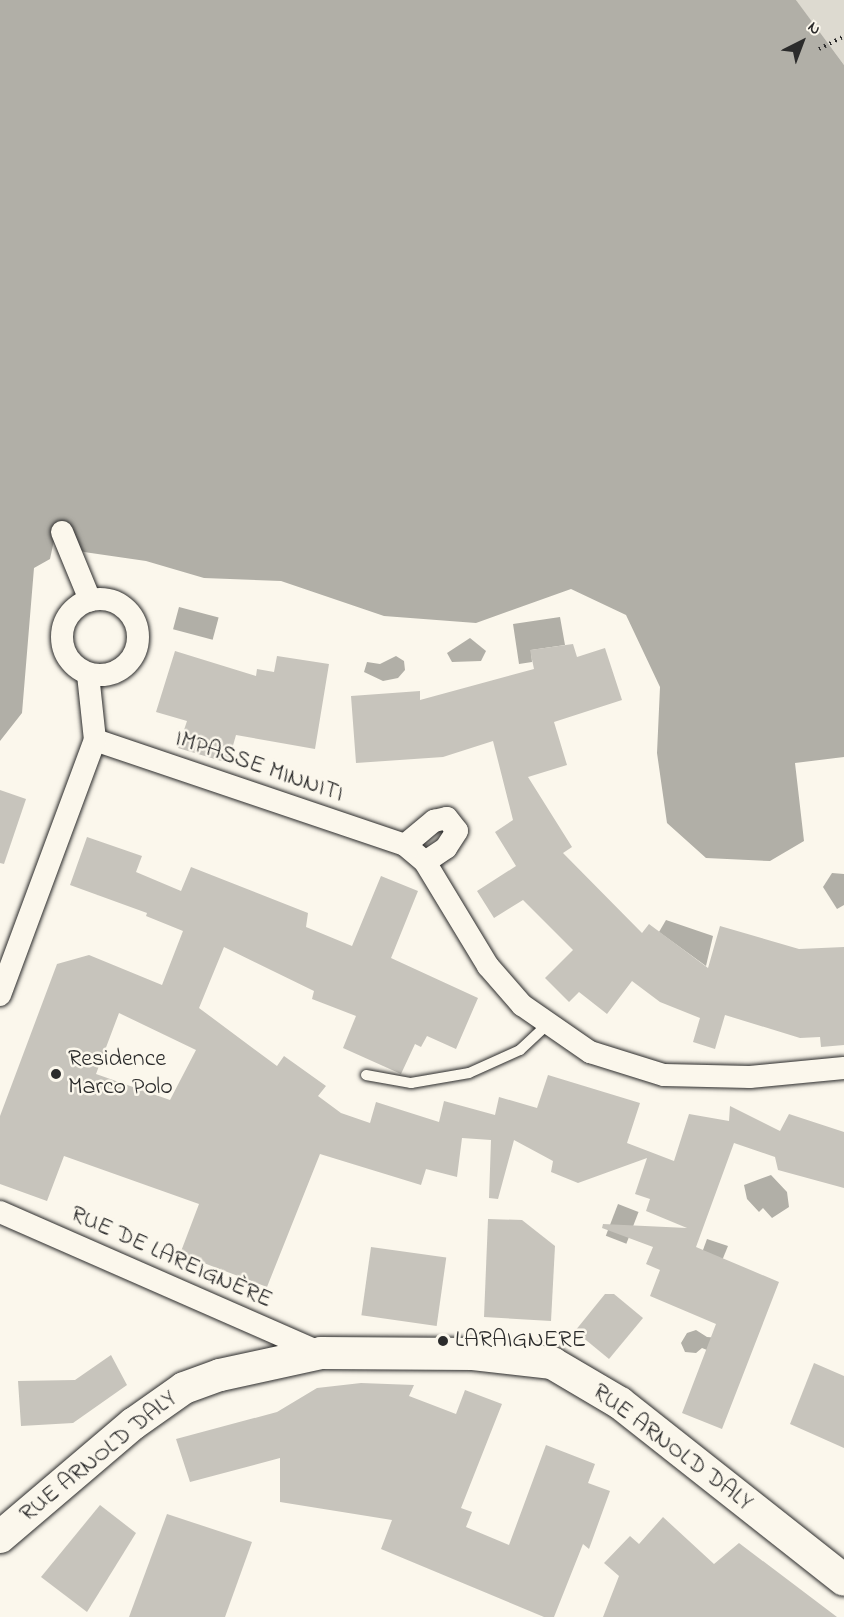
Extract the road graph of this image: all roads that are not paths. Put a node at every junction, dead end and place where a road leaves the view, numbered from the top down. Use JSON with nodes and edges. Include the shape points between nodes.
{"nodes":[{"id":1,"x":62,"y":532,"type":"dead end"},
{"id":2,"x":90,"y":600,"type":"junction"},
{"id":3,"x":88,"y":674,"type":"junction"},
{"id":4,"x":95,"y":740,"type":"junction"},
{"id":5,"x":405,"y":845,"type":"junction"},
{"id":6,"x":425,"y":861,"type":"junction"},
{"id":7,"x":0,"y":995,"type":"edge"},
{"id":8,"x":547,"y":1025,"type":"junction"},
{"id":9,"x":844,"y":1068,"type":"edge"},
{"id":10,"x":366,"y":1075,"type":"dead end"},
{"id":11,"x":0,"y":1212,"type":"edge"},
{"id":12,"x":321,"y":1353,"type":"junction"},
{"id":13,"x":0,"y":1537,"type":"edge"},
{"id":14,"x":844,"y":1580,"type":"edge"}],
"edges":[{"from":1,"to":2,"type":"street"},
{"from":2,"to":3,"type":"street","via":[[76,607],[62,632],[67,657]]},
{"from":2,"to":3,"type":"street","via":[[118,604],[129,613],[138,643],[128,663],[118,671],[101,676]]},
{"from":3,"to":4,"type":"street"},
{"from":4,"to":5,"type":"street","name":"IMPASSE MINNITI"},
{"from":4,"to":7,"type":"street"},
{"from":5,"to":6,"type":"street","name":"IMPASSE MINNITI"},
{"from":5,"to":6,"type":"street","via":[[434,821],[447,818],[457,831],[446,848]]},
{"from":6,"to":8,"type":"street","name":"IMPASSE MINNITI","via":[[488,966],[522,1005]]},
{"from":8,"to":9,"type":"street","name":"IMPASSE MINNITI","via":[[590,1052],[664,1075],[750,1077]]},
{"from":8,"to":10,"type":"lane","via":[[520,1050],[468,1073],[411,1083]]},
{"from":11,"to":12,"type":"street","name":"RUE DE LAREIGNÈRE"},
{"from":12,"to":13,"type":"street","name":"RUE ARNOLD DALY","via":[[220,1375],[184,1388],[133,1424]]},
{"from":12,"to":14,"type":"street","name":"RUE ARNOLD DALY","via":[[472,1354],[552,1363],[620,1403]]}]}
